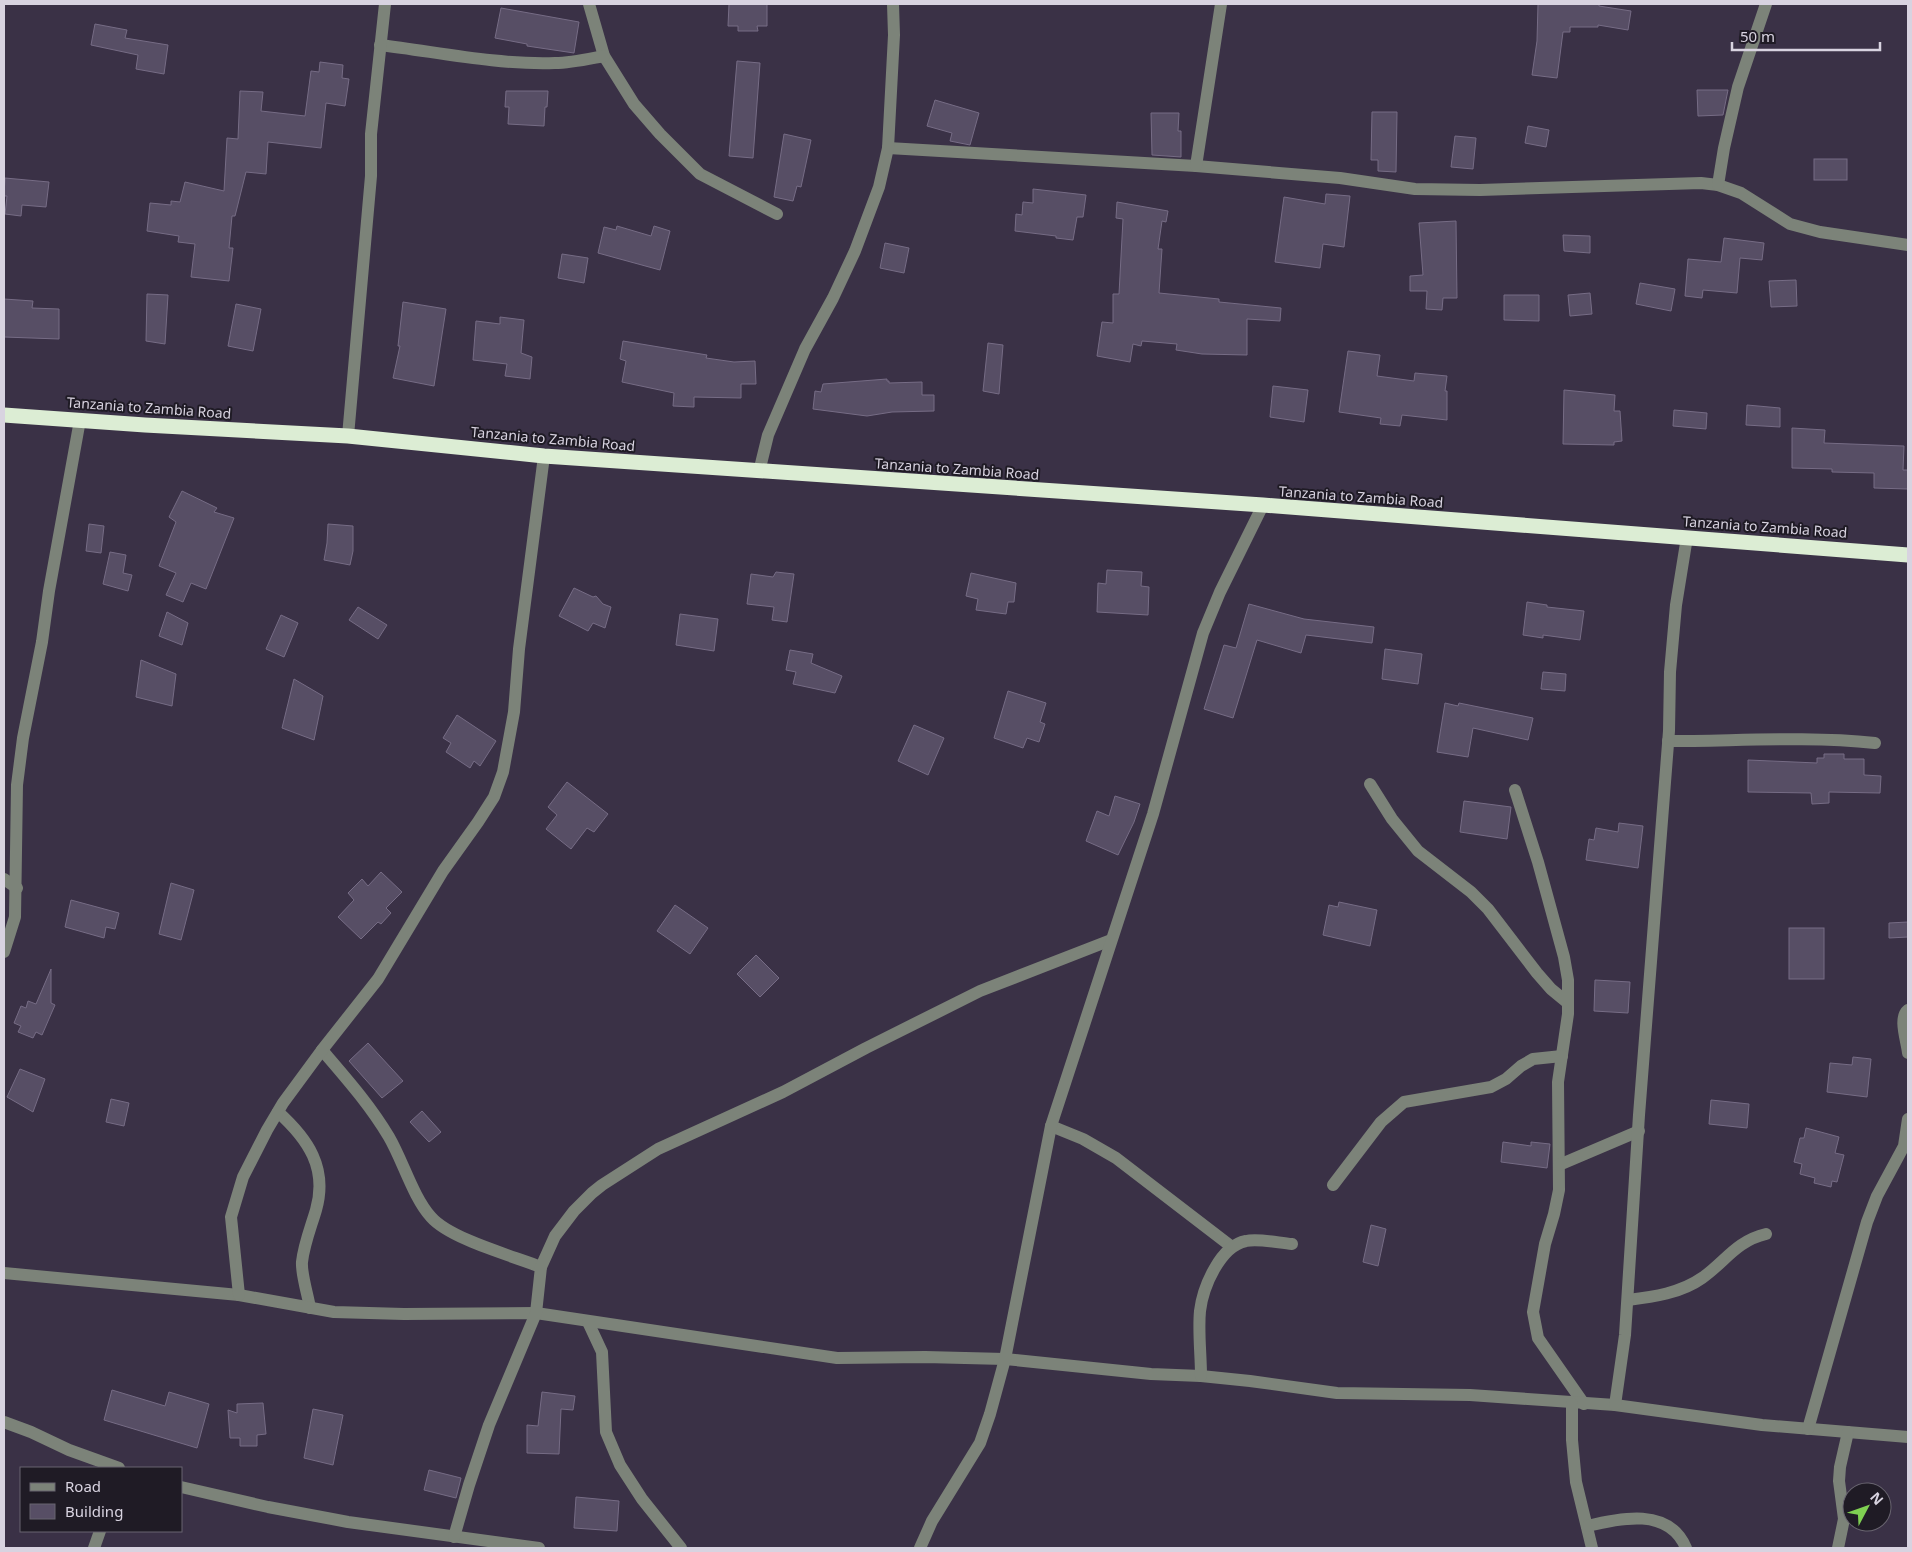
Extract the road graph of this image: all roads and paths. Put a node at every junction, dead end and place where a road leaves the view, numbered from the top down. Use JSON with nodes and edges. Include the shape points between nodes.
{"nodes":[{"id":1,"x":385,"y":4,"type":"edge"},
{"id":2,"x":590,"y":4,"type":"edge"},
{"id":3,"x":893,"y":4,"type":"edge"},
{"id":4,"x":1221,"y":4,"type":"edge"},
{"id":5,"x":1766,"y":4,"type":"edge"},
{"id":6,"x":380,"y":45,"type":"junction"},
{"id":7,"x":604,"y":56,"type":"junction"},
{"id":8,"x":888,"y":148,"type":"junction"},
{"id":9,"x":1196,"y":166,"type":"junction"},
{"id":10,"x":1718,"y":185,"type":"junction"},
{"id":11,"x":776,"y":214,"type":"dead end"},
{"id":12,"x":1908,"y":245,"type":"edge"},
{"id":13,"x":4,"y":414,"type":"edge"},
{"id":14,"x":80,"y":420,"type":"junction"},
{"id":15,"x":348,"y":436,"type":"junction"},
{"id":16,"x":544,"y":456,"type":"junction"},
{"id":17,"x":759,"y":472,"type":"junction"},
{"id":18,"x":1263,"y":506,"type":"junction"},
{"id":19,"x":1687,"y":537,"type":"junction"},
{"id":20,"x":1908,"y":555,"type":"edge"},
{"id":21,"x":1668,"y":741,"type":"junction"},
{"id":22,"x":1874,"y":743,"type":"dead end"},
{"id":23,"x":1370,"y":784,"type":"dead end"},
{"id":24,"x":1516,"y":790,"type":"dead end"},
{"id":25,"x":4,"y":879,"type":"edge"},
{"id":26,"x":16,"y":888,"type":"junction"},
{"id":27,"x":1111,"y":940,"type":"junction"},
{"id":28,"x":4,"y":952,"type":"edge"},
{"id":29,"x":1568,"y":1003,"type":"junction"},
{"id":30,"x":1908,"y":1010,"type":"edge"},
{"id":31,"x":322,"y":1050,"type":"junction"},
{"id":32,"x":1908,"y":1053,"type":"edge"},
{"id":33,"x":1562,"y":1056,"type":"junction"},
{"id":34,"x":278,"y":1112,"type":"junction"},
{"id":35,"x":1908,"y":1119,"type":"edge"},
{"id":36,"x":1051,"y":1126,"type":"junction"},
{"id":37,"x":1638,"y":1131,"type":"junction"},
{"id":38,"x":1559,"y":1165,"type":"junction"},
{"id":39,"x":1333,"y":1185,"type":"dead end"},
{"id":40,"x":1766,"y":1234,"type":"dead end"},
{"id":41,"x":1292,"y":1244,"type":"dead end"},
{"id":42,"x":1232,"y":1247,"type":"junction"},
{"id":43,"x":541,"y":1267,"type":"junction"},
{"id":44,"x":4,"y":1273,"type":"edge"},
{"id":45,"x":239,"y":1294,"type":"junction"},
{"id":46,"x":1628,"y":1300,"type":"junction"},
{"id":47,"x":310,"y":1308,"type":"junction"},
{"id":48,"x":536,"y":1313,"type":"junction"},
{"id":49,"x":588,"y":1322,"type":"junction"},
{"id":50,"x":1005,"y":1359,"type":"junction"},
{"id":51,"x":1201,"y":1376,"type":"junction"},
{"id":52,"x":1578,"y":1404,"type":"junction"},
{"id":53,"x":1616,"y":1406,"type":"junction"},
{"id":54,"x":4,"y":1422,"type":"edge"},
{"id":55,"x":1808,"y":1429,"type":"junction"},
{"id":56,"x":1848,"y":1432,"type":"junction"},
{"id":57,"x":1908,"y":1437,"type":"edge"},
{"id":58,"x":116,"y":1467,"type":"edge"},
{"id":59,"x":182,"y":1487,"type":"edge"},
{"id":60,"x":1587,"y":1526,"type":"junction"},
{"id":61,"x":100,"y":1532,"type":"edge"},
{"id":62,"x":454,"y":1538,"type":"junction"},
{"id":63,"x":94,"y":1548,"type":"edge"},
{"id":64,"x":539,"y":1548,"type":"edge"},
{"id":65,"x":681,"y":1548,"type":"edge"},
{"id":66,"x":920,"y":1548,"type":"edge"},
{"id":67,"x":1592,"y":1548,"type":"edge"},
{"id":68,"x":1686,"y":1548,"type":"edge"},
{"id":69,"x":1838,"y":1548,"type":"edge"}],
"edges":[{"from":1,"to":6,"type":"street"},
{"from":2,"to":7,"type":"street"},
{"from":3,"to":8,"type":"street"},
{"from":4,"to":9,"type":"street"},
{"from":5,"to":10,"type":"street","via":[[1738,87]]},
{"from":6,"to":7,"type":"street","via":[[514,62],[556,63]]},
{"from":6,"to":15,"type":"street"},
{"from":7,"to":11,"type":"street","via":[[634,104],[700,174]]},
{"from":8,"to":9,"type":"street"},
{"from":8,"to":17,"type":"street","via":[[879,186],[855,250],[805,349],[768,435]]},
{"from":9,"to":10,"type":"street","via":[[1340,178],[1415,190]]},
{"from":10,"to":12,"type":"street","via":[[1741,193],[1790,224],[1820,232]]},
{"from":13,"to":14,"type":"highway","name":"Tanzania to Zambia Road"},
{"from":14,"to":15,"type":"highway","name":"Tanzania to Zambia Road"},
{"from":14,"to":26,"type":"street","via":[[23,738],[17,785]]},
{"from":15,"to":16,"type":"highway","name":"Tanzania to Zambia Road"},
{"from":16,"to":17,"type":"highway","name":"Tanzania to Zambia Road"},
{"from":16,"to":31,"type":"street","via":[[514,712],[503,772],[494,797],[442,871],[378,979]]},
{"from":17,"to":18,"type":"highway","name":"Tanzania to Zambia Road"},
{"from":18,"to":19,"type":"highway","name":"Tanzania to Zambia Road"},
{"from":18,"to":27,"type":"street","via":[[1220,592],[1204,633],[1152,814]]},
{"from":19,"to":20,"type":"highway","name":"Tanzania to Zambia Road"},
{"from":19,"to":21,"type":"street","via":[[1676,605]]},
{"from":21,"to":22,"type":"street","via":[[1839,739]]},
{"from":21,"to":37,"type":"street"},
{"from":23,"to":29,"type":"street","via":[[1418,852],[1488,909],[1536,973]]},
{"from":24,"to":29,"type":"street","via":[[1564,957]]},
{"from":25,"to":26,"type":"street"},
{"from":26,"to":28,"type":"street","via":[[15,917]]},
{"from":27,"to":36,"type":"street"},
{"from":27,"to":43,"type":"street","via":[[980,991],[783,1092],[658,1149],[602,1184],[574,1211],[555,1236]]},
{"from":29,"to":33,"type":"street"},
{"from":30,"to":32,"type":"street","via":[[1903,1019]]},
{"from":31,"to":34,"type":"street"},
{"from":31,"to":43,"type":"street","via":[[364,1099],[389,1137],[432,1218],[453,1234]]},
{"from":33,"to":38,"type":"street","via":[[1558,1082]]},
{"from":33,"to":39,"type":"street","via":[[1533,1059],[1491,1087],[1404,1102],[1382,1122]]},
{"from":34,"to":45,"type":"street","via":[[243,1177],[230,1217]]},
{"from":34,"to":47,"type":"street","via":[[297,1130],[312,1153],[320,1176],[321,1192],[302,1264]]},
{"from":35,"to":55,"type":"street","via":[[1904,1146],[1867,1222]]},
{"from":36,"to":42,"type":"street","via":[[1116,1158]]},
{"from":36,"to":50,"type":"street"},
{"from":37,"to":38,"type":"street"},
{"from":37,"to":46,"type":"street"},
{"from":38,"to":52,"type":"street","via":[[1559,1190],[1533,1312],[1538,1338]]},
{"from":40,"to":46,"type":"street","via":[[1751,1238],[1690,1285],[1658,1296]]},
{"from":41,"to":42,"type":"street","via":[[1246,1241]]},
{"from":42,"to":51,"type":"street","via":[[1218,1263],[1200,1310]]},
{"from":43,"to":48,"type":"street"},
{"from":44,"to":45,"type":"street"},
{"from":45,"to":47,"type":"street"},
{"from":46,"to":53,"type":"street"},
{"from":47,"to":48,"type":"street","via":[[404,1314]]},
{"from":48,"to":49,"type":"street"},
{"from":48,"to":62,"type":"street","via":[[489,1425]]},
{"from":49,"to":50,"type":"street","via":[[836,1358]]},
{"from":49,"to":65,"type":"street","via":[[602,1352],[606,1432],[620,1465]]},
{"from":50,"to":51,"type":"street"},
{"from":50,"to":66,"type":"street","via":[[980,1443],[932,1521]]},
{"from":51,"to":52,"type":"street","via":[[1337,1393],[1470,1396]]},
{"from":52,"to":53,"type":"street"},
{"from":52,"to":60,"type":"street","via":[[1573,1462]]},
{"from":53,"to":55,"type":"street"},
{"from":54,"to":58,"type":"street"},
{"from":55,"to":56,"type":"street"},
{"from":56,"to":57,"type":"street"},
{"from":56,"to":69,"type":"street","via":[[1840,1467],[1844,1519]]},
{"from":59,"to":62,"type":"street","via":[[348,1522]]},
{"from":60,"to":67,"type":"street"},
{"from":60,"to":68,"type":"street","via":[[1613,1520],[1651,1519],[1668,1525]]},
{"from":61,"to":63,"type":"street"},
{"from":62,"to":64,"type":"street"}]}
